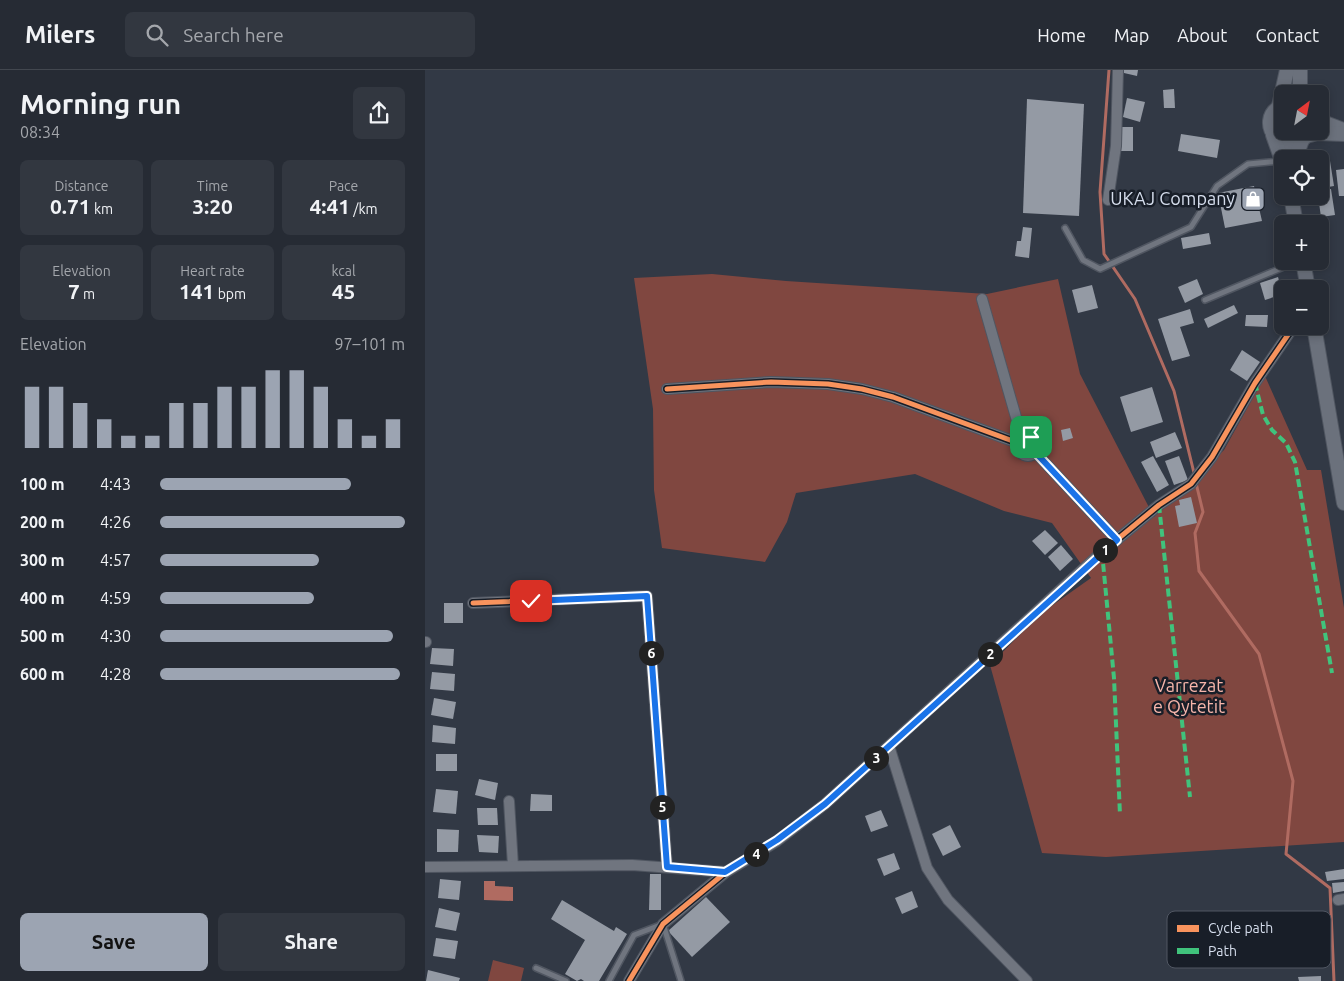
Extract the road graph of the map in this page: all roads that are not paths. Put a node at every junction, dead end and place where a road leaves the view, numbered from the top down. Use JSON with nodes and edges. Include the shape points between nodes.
{"nodes":[{"id":1,"x":1118,"y":70,"type":"edge"},
{"id":2,"x":1287,"y":70,"type":"edge"},
{"id":3,"x":1300,"y":70,"type":"edge"},
{"id":4,"x":1284,"y":85,"type":"edge"},
{"id":5,"x":1301,"y":85,"type":"edge"},
{"id":6,"x":1274,"y":112,"type":"edge"},
{"id":7,"x":1329,"y":125,"type":"edge"},
{"id":8,"x":1271,"y":132,"type":"junction"},
{"id":9,"x":1344,"y":132,"type":"edge"},
{"id":10,"x":1329,"y":133,"type":"edge"},
{"id":11,"x":1274,"y":136,"type":"edge"},
{"id":12,"x":1280,"y":140,"type":"edge"},
{"id":13,"x":1300,"y":140,"type":"edge"},
{"id":14,"x":1303,"y":140,"type":"edge"},
{"id":15,"x":1281,"y":150,"type":"edge"},
{"id":16,"x":1295,"y":150,"type":"edge"},
{"id":17,"x":1274,"y":162,"type":"edge"},
{"id":18,"x":1108,"y":200,"type":"dead end"},
{"id":19,"x":1065,"y":228,"type":"dead end"},
{"id":20,"x":1277,"y":270,"type":"edge"},
{"id":21,"x":982,"y":299,"type":"dead end"},
{"id":22,"x":1205,"y":300,"type":"dead end"},
{"id":23,"x":1288,"y":335,"type":"edge"},
{"id":24,"x":1316,"y":335,"type":"edge"},
{"id":25,"x":667,"y":389,"type":"dead end"},
{"id":26,"x":1020,"y":440,"type":"junction"},
{"id":27,"x":1036,"y":453,"type":"junction"},
{"id":28,"x":1344,"y":503,"type":"edge"},
{"id":29,"x":1117,"y":540,"type":"junction"},
{"id":30,"x":473,"y":603,"type":"dead end"},
{"id":31,"x":889,"y":746,"type":"junction"},
{"id":32,"x":509,"y":801,"type":"dead end"},
{"id":33,"x":513,"y":866,"type":"junction"},
{"id":34,"x":425,"y":867,"type":"edge"},
{"id":35,"x":667,"y":867,"type":"junction"},
{"id":36,"x":725,"y":872,"type":"junction"},
{"id":37,"x":663,"y":924,"type":"junction"},
{"id":38,"x":536,"y":968,"type":"dead end"},
{"id":39,"x":566,"y":981,"type":"edge"},
{"id":40,"x":609,"y":981,"type":"edge"},
{"id":41,"x":629,"y":981,"type":"edge"},
{"id":42,"x":681,"y":981,"type":"edge"},
{"id":43,"x":1027,"y":981,"type":"edge"}],
"edges":[{"from":1,"to":18,"type":"street","via":[[1116,146]]},
{"from":2,"to":4,"type":"main road"},
{"from":3,"to":5,"type":"main road"},
{"from":6,"to":8,"type":"main road","via":[[1270,120]]},
{"from":7,"to":9,"type":"main road"},
{"from":8,"to":11,"type":"main road"},
{"from":8,"to":15,"type":"main road"},
{"from":9,"to":10,"type":"main road"},
{"from":12,"to":13,"type":"main road","via":[[1284,143]]},
{"from":14,"to":16,"type":"main road"},
{"from":17,"to":19,"type":"lane","via":[[1248,164],[1217,186],[1191,227],[1100,269],[1083,260]]},
{"from":20,"to":22,"type":"lane"},
{"from":21,"to":26,"type":"street"},
{"from":23,"to":29,"type":"street","via":[[1255,383],[1213,457],[1191,484],[1159,504]]},
{"from":24,"to":28,"type":"main road"},
{"from":25,"to":26,"type":"street","via":[[771,382],[828,384],[893,397]]},
{"from":26,"to":27,"type":"street","via":[[1019,450],[1023,455]]},
{"from":26,"to":27,"type":"street","via":[[1028,436],[1037,441]]},
{"from":27,"to":29,"type":"street"},
{"from":29,"to":31,"type":"street"},
{"from":30,"to":35,"type":"street","via":[[647,596]]},
{"from":31,"to":36,"type":"street","via":[[825,804],[777,840]]},
{"from":31,"to":43,"type":"street","via":[[927,868],[948,900]]},
{"from":32,"to":33,"type":"street"},
{"from":33,"to":34,"type":"street"},
{"from":33,"to":35,"type":"street"},
{"from":35,"to":36,"type":"street"},
{"from":36,"to":37,"type":"street"},
{"from":37,"to":40,"type":"lane","via":[[634,935]]},
{"from":37,"to":41,"type":"street"},
{"from":37,"to":42,"type":"lane"},
{"from":38,"to":39,"type":"lane"}]}
